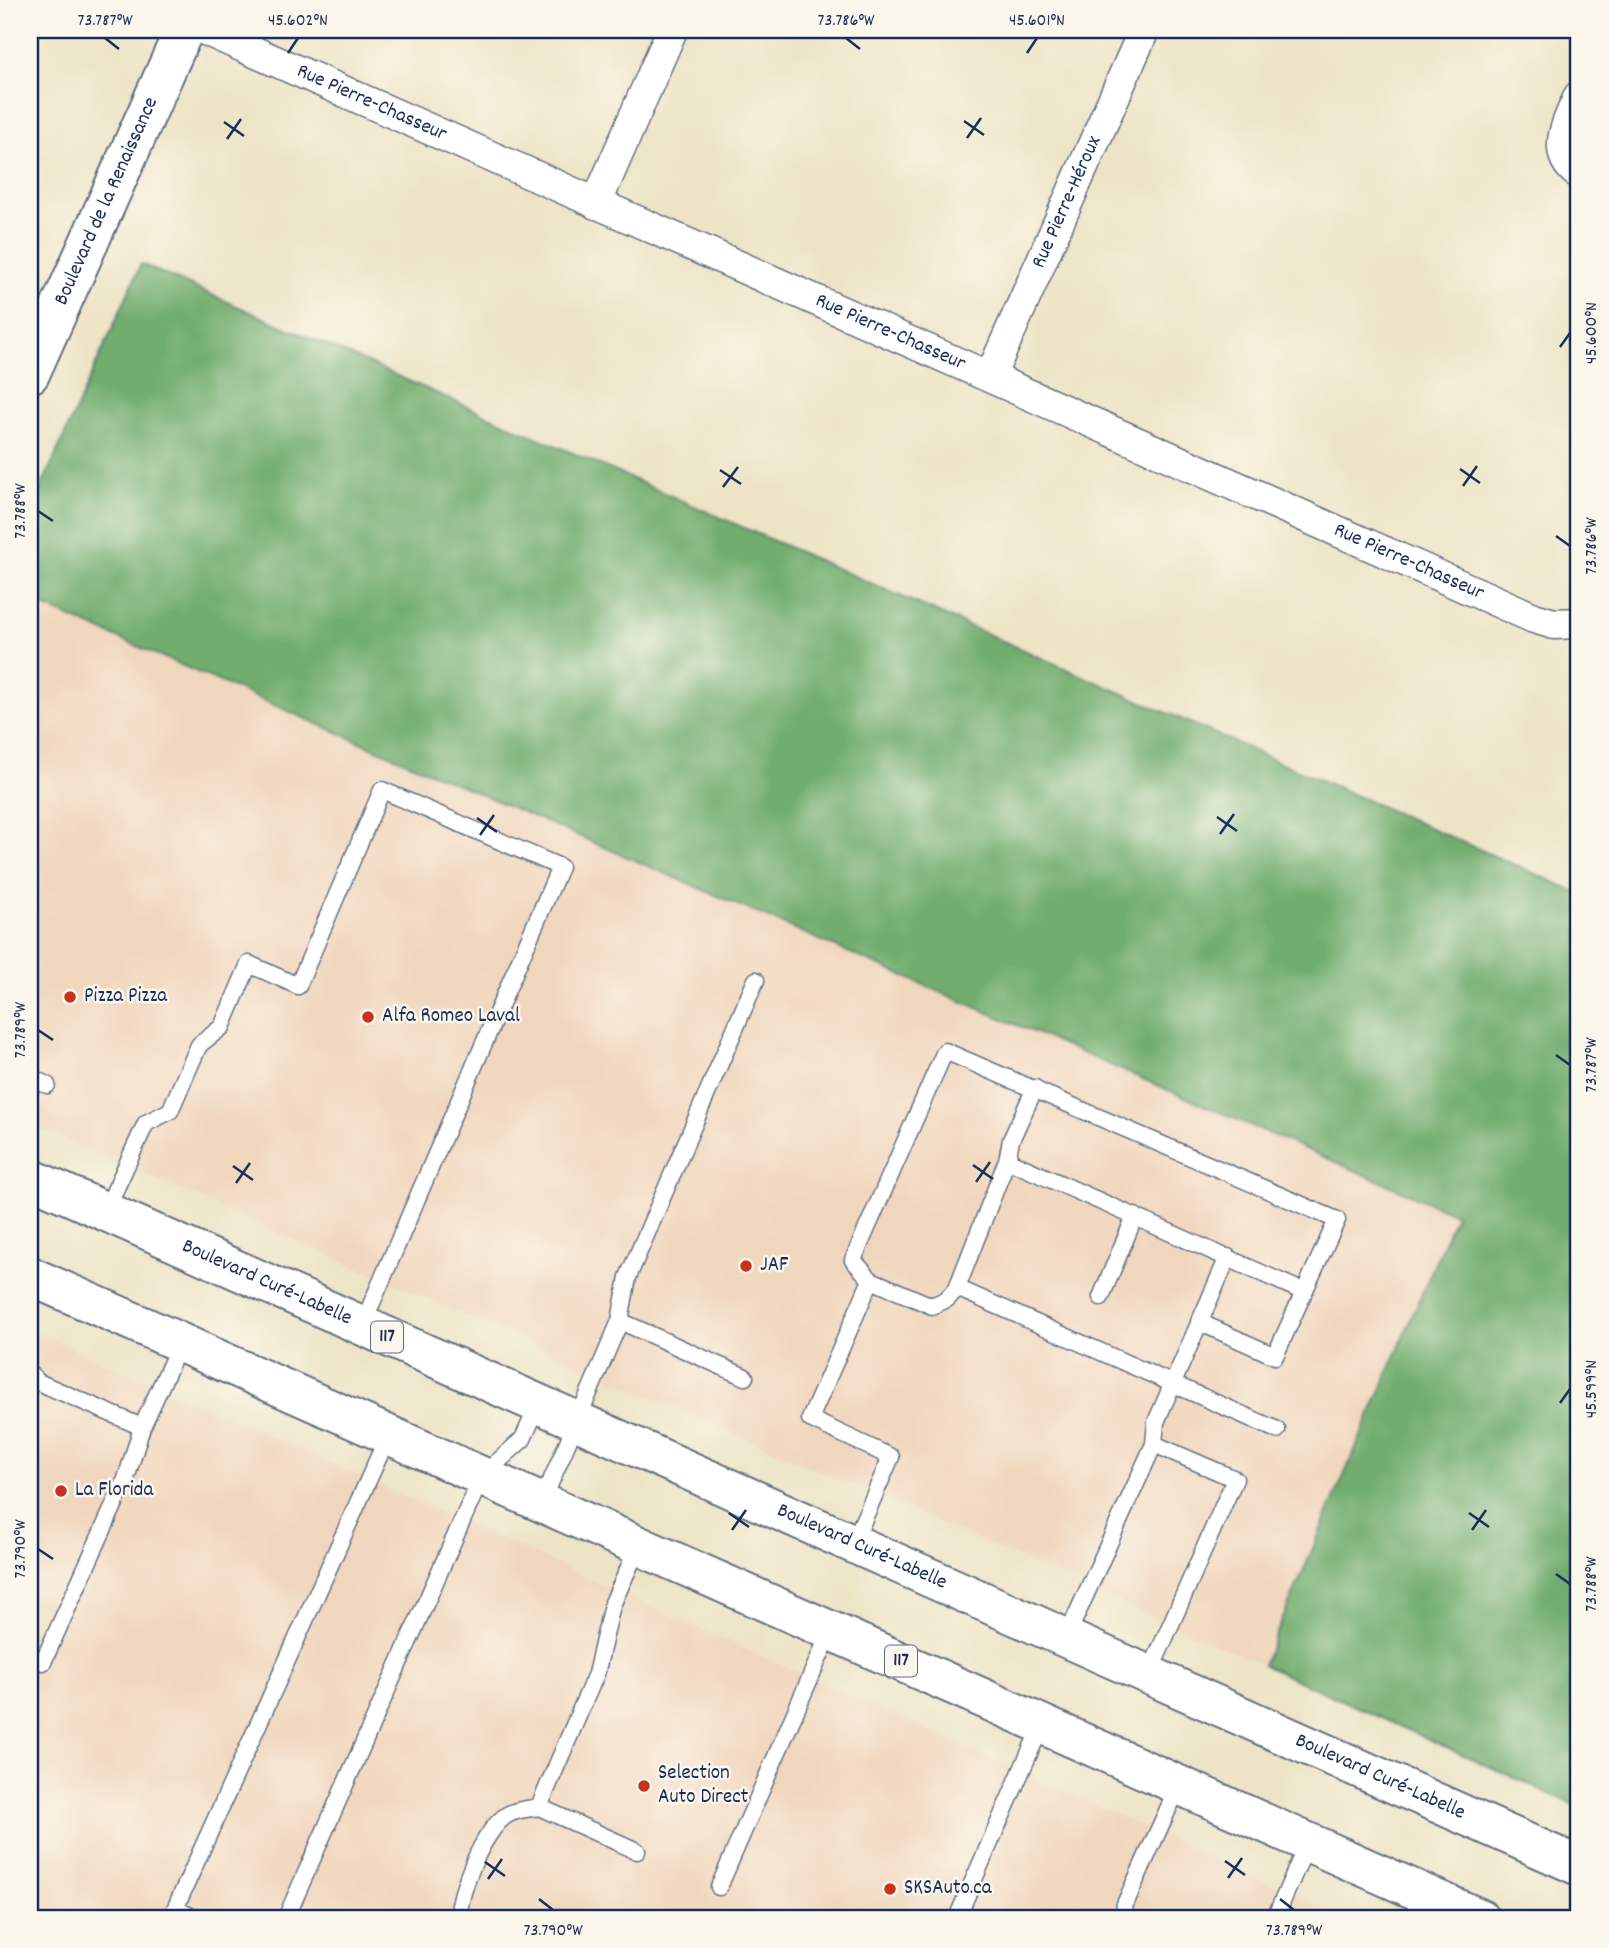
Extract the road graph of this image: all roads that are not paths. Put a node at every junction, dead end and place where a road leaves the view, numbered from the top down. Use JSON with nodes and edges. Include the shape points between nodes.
{"nodes":[{"id":1,"x":184,"y":30,"type":"edge"},
{"id":2,"x":205,"y":30,"type":"edge"},
{"id":3,"x":672,"y":30,"type":"edge"},
{"id":4,"x":1144,"y":30,"type":"edge"},
{"id":5,"x":1579,"y":96,"type":"edge"},
{"id":6,"x":1579,"y":174,"type":"edge"},
{"id":7,"x":596,"y":204,"type":"junction"},
{"id":8,"x":30,"y":374,"type":"edge"},
{"id":9,"x":990,"y":377,"type":"junction"},
{"id":10,"x":1579,"y":623,"type":"edge"},
{"id":11,"x":757,"y":980,"type":"dead end"},
{"id":12,"x":30,"y":1077,"type":"edge"},
{"id":13,"x":47,"y":1085,"type":"dead end"},
{"id":14,"x":1035,"y":1088,"type":"junction"},
{"id":15,"x":1007,"y":1160,"type":"junction"},
{"id":16,"x":30,"y":1178,"type":"edge"},
{"id":17,"x":105,"y":1212,"type":"junction"},
{"id":18,"x":1135,"y":1216,"type":"junction"},
{"id":19,"x":1228,"y":1256,"type":"junction"},
{"id":20,"x":30,"y":1276,"type":"edge"},
{"id":21,"x":871,"y":1280,"type":"junction"},
{"id":22,"x":957,"y":1288,"type":"junction"},
{"id":23,"x":1304,"y":1292,"type":"junction"},
{"id":24,"x":1101,"y":1297,"type":"dead end"},
{"id":25,"x":620,"y":1321,"type":"junction"},
{"id":26,"x":1199,"y":1322,"type":"junction"},
{"id":27,"x":362,"y":1326,"type":"junction"},
{"id":28,"x":181,"y":1342,"type":"junction"},
{"id":29,"x":30,"y":1374,"type":"edge"},
{"id":30,"x":745,"y":1377,"type":"dead end"},
{"id":31,"x":1172,"y":1384,"type":"junction"},
{"id":32,"x":538,"y":1405,"type":"junction"},
{"id":33,"x":576,"y":1421,"type":"junction"},
{"id":34,"x":142,"y":1427,"type":"junction"},
{"id":35,"x":1277,"y":1430,"type":"dead end"},
{"id":36,"x":389,"y":1434,"type":"junction"},
{"id":37,"x":1154,"y":1444,"type":"junction"},
{"id":38,"x":482,"y":1476,"type":"junction"},
{"id":39,"x":542,"y":1502,"type":"junction"},
{"id":40,"x":853,"y":1544,"type":"junction"},
{"id":41,"x":639,"y":1545,"type":"junction"},
{"id":42,"x":831,"y":1630,"type":"junction"},
{"id":43,"x":1066,"y":1638,"type":"junction"},
{"id":44,"x":30,"y":1656,"type":"edge"},
{"id":45,"x":1149,"y":1674,"type":"junction"},
{"id":46,"x":1042,"y":1724,"type":"junction"},
{"id":47,"x":1179,"y":1785,"type":"junction"},
{"id":48,"x":539,"y":1807,"type":"junction"},
{"id":49,"x":1308,"y":1842,"type":"junction"},
{"id":50,"x":637,"y":1851,"type":"dead end"},
{"id":51,"x":1579,"y":1866,"type":"edge"},
{"id":52,"x":719,"y":1887,"type":"dead end"},
{"id":53,"x":195,"y":1918,"type":"edge"},
{"id":54,"x":286,"y":1918,"type":"edge"},
{"id":55,"x":459,"y":1918,"type":"edge"},
{"id":56,"x":957,"y":1918,"type":"edge"},
{"id":57,"x":1124,"y":1918,"type":"edge"},
{"id":58,"x":1275,"y":1918,"type":"edge"},
{"id":59,"x":1479,"y":1918,"type":"edge"}],
"edges":[{"from":1,"to":8,"type":"main road","name":"Boulevard de la Renaissance"},
{"from":2,"to":7,"type":"street","name":"Rue Pierre-Chasseur"},
{"from":3,"to":7,"type":"street"},
{"from":4,"to":9,"type":"street","name":"Rue Pierre-Héroux"},
{"from":5,"to":6,"type":"street","via":[[1562,142],[1566,162]]},
{"from":7,"to":9,"type":"street","name":"Rue Pierre-Chasseur"},
{"from":9,"to":10,"type":"street","name":"Rue Pierre-Chasseur","via":[[1534,618],[1554,624]]},
{"from":11,"to":25,"type":"lane","via":[[628,1277]]},
{"from":12,"to":13,"type":"lane"},
{"from":14,"to":15,"type":"lane","via":[[1011,1140]]},
{"from":14,"to":21,"type":"lane","via":[[945,1051],[853,1260]]},
{"from":14,"to":23,"type":"lane","via":[[1337,1220]]},
{"from":15,"to":18,"type":"lane"},
{"from":15,"to":22,"type":"lane"},
{"from":16,"to":17,"type":"main road","name":"Boulevard Curé-Labelle","number":"117"},
{"from":17,"to":27,"type":"main road","name":"Boulevard Curé-Labelle","number":"117"},
{"from":17,"to":27,"type":"lane","via":[[145,1123],[170,1111],[199,1045],[222,1027],[249,964],[298,986],[382,790],[561,867]]},
{"from":18,"to":19,"type":"lane"},
{"from":18,"to":24,"type":"lane"},
{"from":19,"to":23,"type":"lane"},
{"from":19,"to":26,"type":"lane"},
{"from":20,"to":28,"type":"main road","number":"117"},
{"from":21,"to":22,"type":"lane","via":[[932,1306]]},
{"from":21,"to":40,"type":"lane","via":[[810,1419],[891,1457]]},
{"from":22,"to":31,"type":"lane"},
{"from":23,"to":26,"type":"lane","via":[[1275,1356]]},
{"from":25,"to":30,"type":"lane"},
{"from":25,"to":33,"type":"lane"},
{"from":26,"to":31,"type":"lane"},
{"from":27,"to":32,"type":"main road","name":"Boulevard Curé-Labelle","number":"117"},
{"from":28,"to":34,"type":"lane"},
{"from":28,"to":36,"type":"main road","number":"117"},
{"from":29,"to":34,"type":"lane","via":[[38,1382]]},
{"from":31,"to":35,"type":"lane"},
{"from":31,"to":37,"type":"lane","via":[[1156,1422]]},
{"from":32,"to":33,"type":"main road","name":"Boulevard Curé-Labelle","number":"117"},
{"from":32,"to":38,"type":"lane","via":[[523,1439]]},
{"from":33,"to":39,"type":"lane"},
{"from":33,"to":40,"type":"main road","name":"Boulevard Curé-Labelle","number":"117"},
{"from":34,"to":44,"type":"lane","via":[[126,1479],[43,1661]]},
{"from":36,"to":38,"type":"main road","number":"117"},
{"from":36,"to":53,"type":"lane","via":[[175,1909]]},
{"from":37,"to":43,"type":"lane"},
{"from":37,"to":45,"type":"lane","via":[[1235,1479]]},
{"from":38,"to":39,"type":"main road","number":"117"},
{"from":38,"to":54,"type":"lane"},
{"from":39,"to":41,"type":"main road","number":"117"},
{"from":40,"to":43,"type":"main road","name":"Boulevard Curé-Labelle","number":"117"},
{"from":41,"to":42,"type":"main road","number":"117"},
{"from":41,"to":48,"type":"lane","via":[[612,1605],[596,1674]]},
{"from":42,"to":46,"type":"main road","number":"117"},
{"from":42,"to":52,"type":"lane"},
{"from":43,"to":45,"type":"main road","name":"Boulevard Curé-Labelle","number":"117"},
{"from":45,"to":51,"type":"main road","name":"Boulevard Curé-Labelle","number":"117"},
{"from":46,"to":47,"type":"main road","number":"117"},
{"from":46,"to":56,"type":"lane"},
{"from":47,"to":49,"type":"main road","number":"117"},
{"from":47,"to":57,"type":"lane","via":[[1125,1904]]},
{"from":48,"to":50,"type":"lane"},
{"from":48,"to":55,"type":"lane","via":[[507,1815],[491,1831],[460,1901]]},
{"from":49,"to":58,"type":"lane"},
{"from":49,"to":59,"type":"main road","number":"117"}]}
